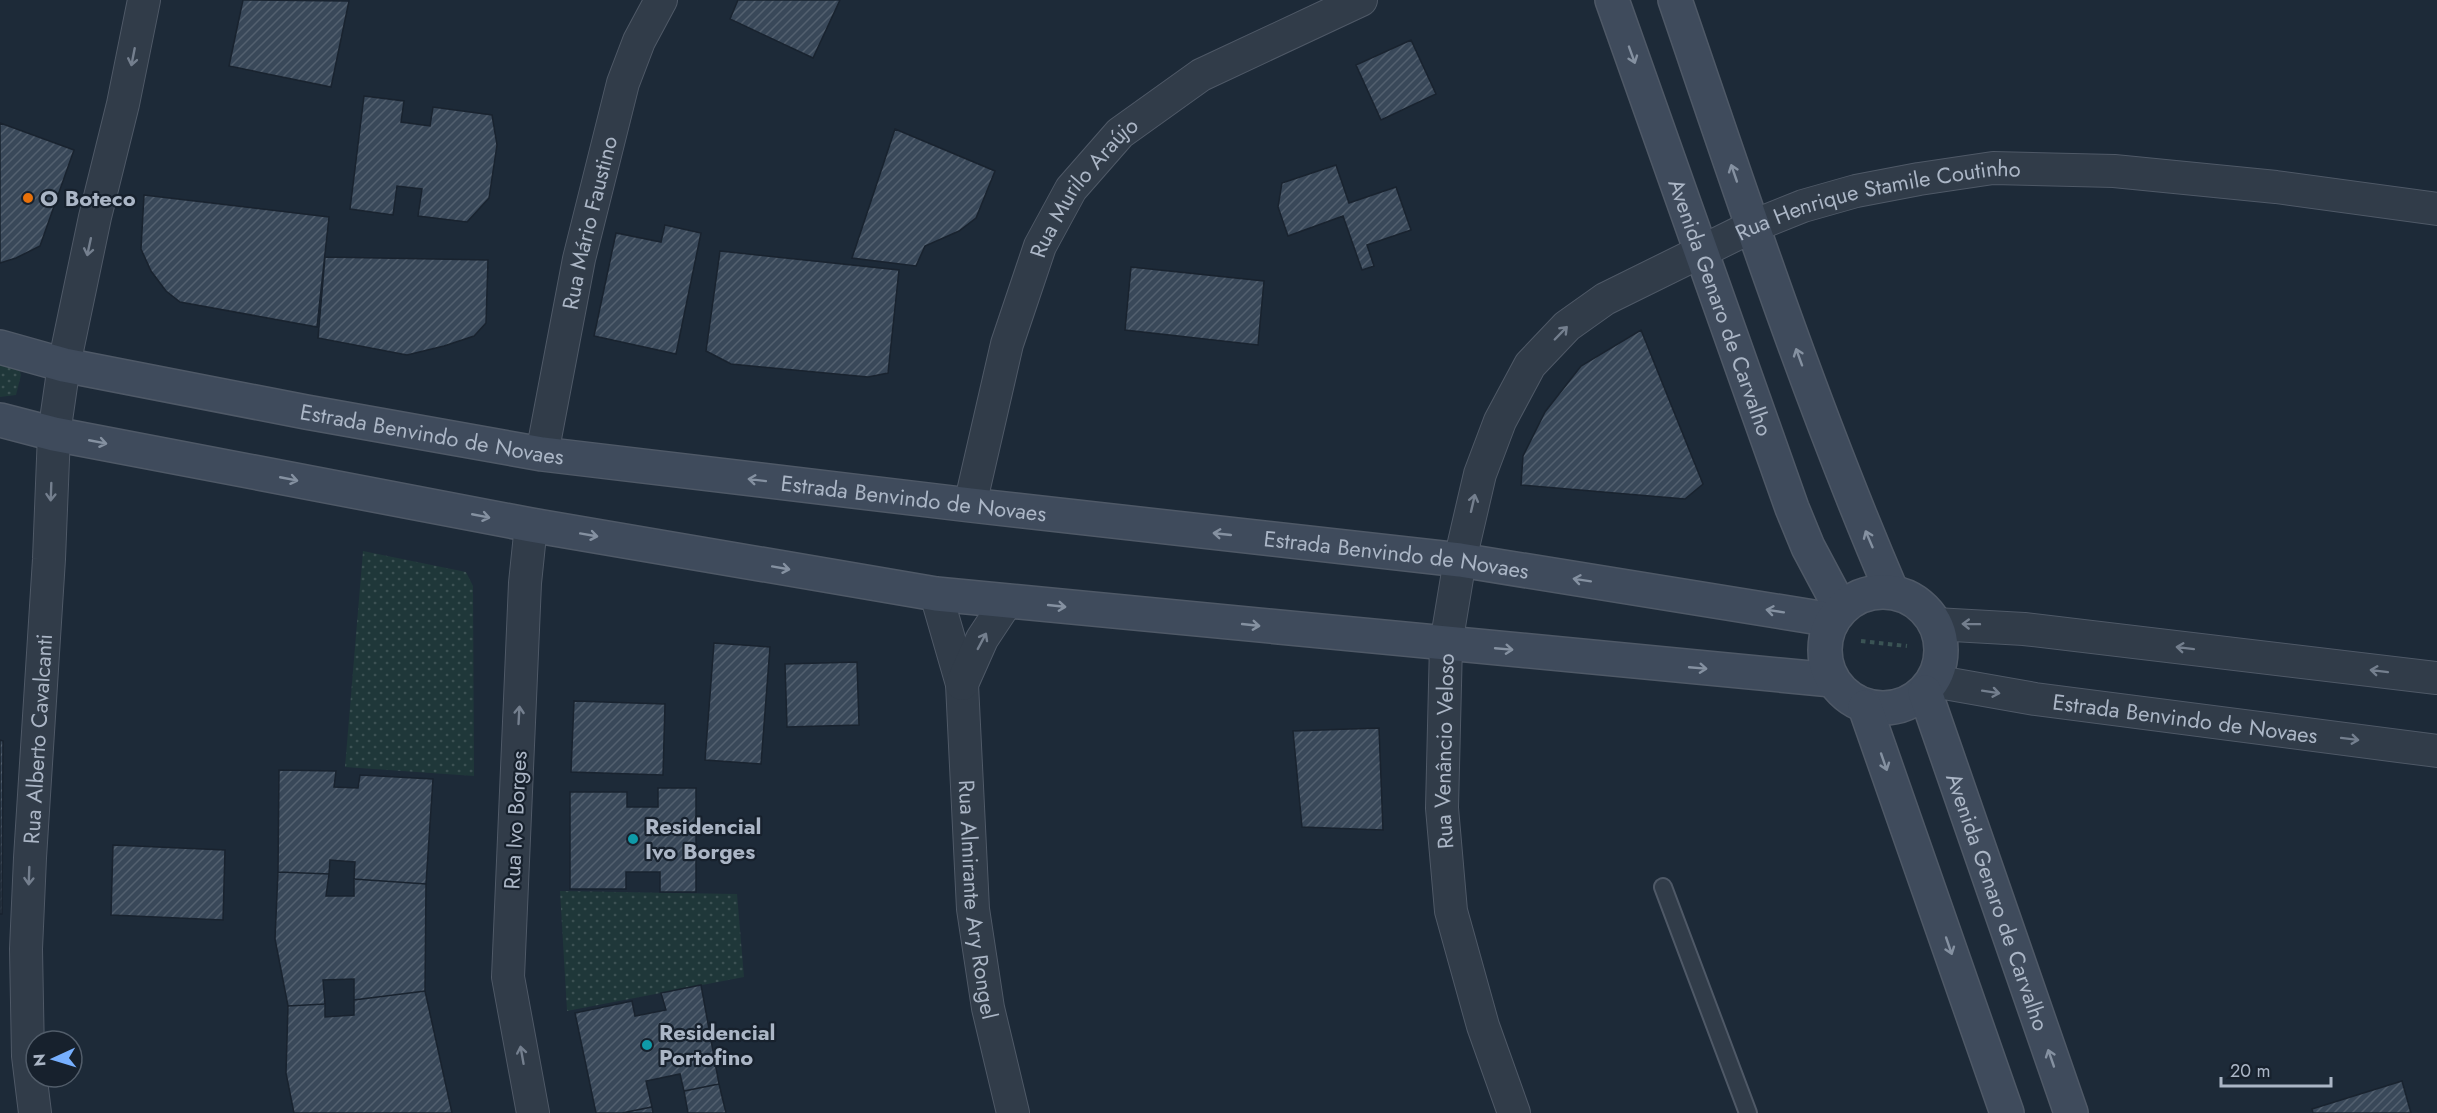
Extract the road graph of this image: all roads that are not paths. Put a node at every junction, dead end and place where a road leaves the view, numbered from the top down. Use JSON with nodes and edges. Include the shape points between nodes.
{"nodes":[{"id":1,"x":144,"y":0,"type":"edge"},
{"id":2,"x":661,"y":0,"type":"edge"},
{"id":3,"x":1361,"y":0,"type":"edge"},
{"id":4,"x":1612,"y":0,"type":"edge"},
{"id":5,"x":1676,"y":0,"type":"edge"},
{"id":6,"x":2437,"y":209,"type":"edge"},
{"id":7,"x":1753,"y":226,"type":"junction"},
{"id":8,"x":1702,"y":251,"type":"junction"},
{"id":9,"x":0,"y":347,"type":"edge"},
{"id":10,"x":64,"y":364,"type":"junction"},
{"id":11,"x":0,"y":420,"type":"edge"},
{"id":12,"x":54,"y":434,"type":"junction"},
{"id":13,"x":542,"y":454,"type":"junction"},
{"id":14,"x":970,"y":505,"type":"junction"},
{"id":15,"x":531,"y":525,"type":"junction"},
{"id":16,"x":1460,"y":560,"type":"junction"},
{"id":17,"x":1892,"y":592,"type":"junction"},
{"id":18,"x":936,"y":594,"type":"junction"},
{"id":19,"x":1007,"y":601,"type":"junction"},
{"id":20,"x":1836,"y":615,"type":"junction"},
{"id":21,"x":1935,"y":624,"type":"junction"},
{"id":22,"x":1446,"y":644,"type":"junction"},
{"id":23,"x":2437,"y":678,"type":"edge"},
{"id":24,"x":1832,"y":680,"type":"junction"},
{"id":25,"x":962,"y":684,"type":"junction"},
{"id":26,"x":1929,"y":686,"type":"junction"},
{"id":27,"x":1865,"y":707,"type":"junction"},
{"id":28,"x":2437,"y":751,"type":"edge"},
{"id":29,"x":1663,"y":886,"type":"dead end"},
{"id":30,"x":35,"y":1113,"type":"edge"},
{"id":31,"x":532,"y":1113,"type":"edge"},
{"id":32,"x":1013,"y":1113,"type":"edge"},
{"id":33,"x":1514,"y":1113,"type":"edge"},
{"id":34,"x":1748,"y":1113,"type":"edge"},
{"id":35,"x":2007,"y":1113,"type":"edge"},
{"id":36,"x":2071,"y":1113,"type":"edge"}],
"edges":[{"from":1,"to":10,"type":"street","name":"Rua Alberto Cavalcanti","one_way":true},
{"from":2,"to":13,"type":"street","name":"Rua Mário Faustino","via":[[623,83],[579,260]]},
{"from":3,"to":14,"type":"street","name":"Rua Murilo Araújo","via":[[1201,75],[1120,133],[1071,189],[1040,246],[1007,344]]},
{"from":4,"to":8,"type":"street","name":"Avenida Genaro de Carvalho","one_way":true},
{"from":7,"to":5,"type":"street","one_way":true},
{"from":6,"to":7,"type":"street","name":"Rua Henrique Stamile Coutinho","via":[[2276,187],[2114,171],[1993,168],[1856,192],[1803,206]]},
{"from":7,"to":8,"type":"street","name":"Rua Henrique Stamile Coutinho"},
{"from":17,"to":7,"type":"street","one_way":true,"via":[[1833,451]]},
{"from":16,"to":8,"type":"street","name":"Rua Henrique Stamile Coutinho","one_way":true,"via":[[1480,474],[1500,421],[1530,365],[1567,326],[1605,299]]},
{"from":8,"to":20,"type":"street","name":"Avenida Genaro de Carvalho","via":[[1792,508]]},
{"from":9,"to":10,"type":"street","name":"Estrada Benvindo de Novaes"},
{"from":10,"to":12,"type":"street","name":"Rua Alberto Cavalcanti"},
{"from":10,"to":13,"type":"street","name":"Estrada Benvindo de Novaes"},
{"from":11,"to":12,"type":"street"},
{"from":12,"to":15,"type":"street","one_way":true},
{"from":12,"to":30,"type":"street","name":"Rua Alberto Cavalcanti","one_way":true,"via":[[26,949],[28,1056]]},
{"from":14,"to":13,"type":"street","name":"Estrada Benvindo de Novaes","one_way":true},
{"from":16,"to":14,"type":"street","name":"Estrada Benvindo de Novaes","one_way":true},
{"from":15,"to":18,"type":"street","one_way":true},
{"from":31,"to":15,"type":"street","name":"Rua Ivo Borges","one_way":true,"via":[[508,977],[525,583]]},
{"from":20,"to":16,"type":"street","name":"Estrada Benvindo de Novaes","one_way":true},
{"from":16,"to":22,"type":"street","name":"Rua Venâncio Veloso"},
{"from":17,"to":20,"type":"street","via":[[1864,595]]},
{"from":17,"to":21,"type":"street","via":[[1910,598]]},
{"from":18,"to":19,"type":"street"},
{"from":18,"to":25,"type":"street","name":"Rua Almirante Ary Rongel"},
{"from":19,"to":22,"type":"street","one_way":true},
{"from":25,"to":19,"type":"street","name":"Rua Almirante Ary Rongel","one_way":true,"via":[[982,639]]},
{"from":20,"to":24,"type":"street","via":[[1824,652]]},
{"from":23,"to":21,"type":"street","one_way":true,"via":[[2024,629]]},
{"from":21,"to":26,"type":"street","via":[[1941,650],[1939,666]]},
{"from":22,"to":24,"type":"street","one_way":true},
{"from":22,"to":33,"type":"street","name":"Rua Venâncio Veloso","via":[[1442,808],[1451,911],[1483,1026]]},
{"from":24,"to":27,"type":"street","via":[[1841,692]]},
{"from":25,"to":32,"type":"street","name":"Rua Almirante Ary Rongel","via":[[973,909],[988,1008]]},
{"from":26,"to":27,"type":"street","via":[[1907,704],[1887,709]]},
{"from":26,"to":28,"type":"street","name":"Estrada Benvindo de Novaes","one_way":true},
{"from":36,"to":26,"type":"street","name":"Avenida Genaro de Carvalho","one_way":true},
{"from":27,"to":35,"type":"street","one_way":true},
{"from":29,"to":34,"type":"lane"}]}
